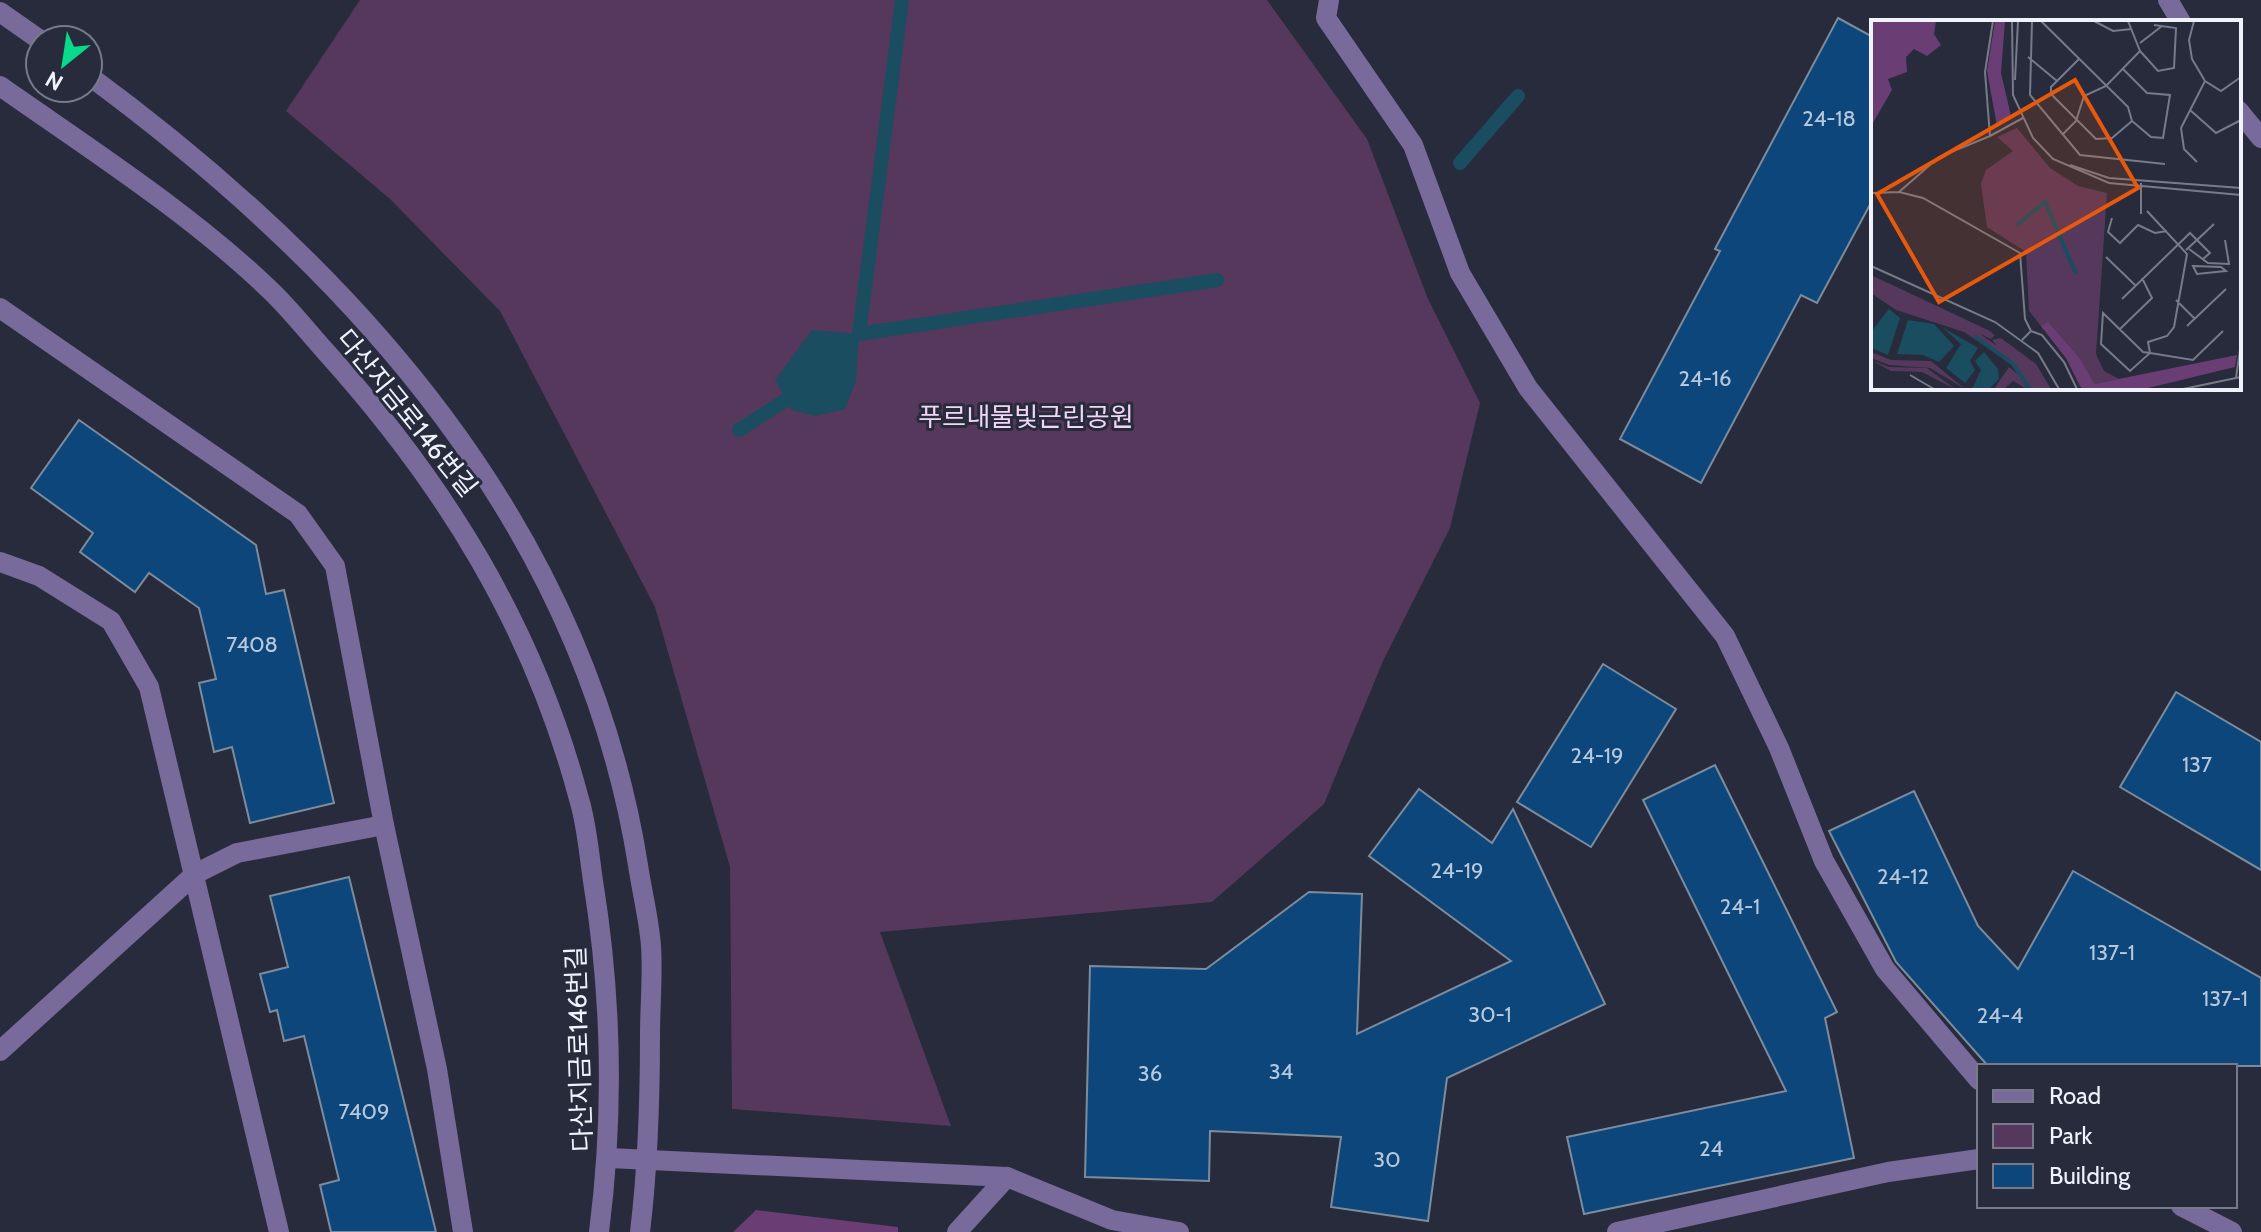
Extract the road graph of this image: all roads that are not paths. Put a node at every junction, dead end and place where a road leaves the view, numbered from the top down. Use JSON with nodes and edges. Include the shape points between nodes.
{"nodes":[{"id":1,"x":1329,"y":0,"type":"edge"},
{"id":2,"x":2168,"y":0,"type":"edge"},
{"id":3,"x":0,"y":12,"type":"edge"},
{"id":4,"x":2180,"y":20,"type":"edge"},
{"id":5,"x":24,"y":29,"type":"edge"},
{"id":6,"x":0,"y":86,"type":"edge"},
{"id":7,"x":104,"y":88,"type":"edge"},
{"id":8,"x":2241,"y":113,"type":"edge"},
{"id":9,"x":2261,"y":138,"type":"edge"},
{"id":10,"x":0,"y":308,"type":"edge"},
{"id":11,"x":0,"y":562,"type":"edge"},
{"id":12,"x":384,"y":825,"type":"junction"},
{"id":13,"x":195,"y":874,"type":"junction"},
{"id":14,"x":0,"y":1051,"type":"edge"},
{"id":15,"x":1977,"y":1078,"type":"edge"},
{"id":16,"x":609,"y":1158,"type":"junction"},
{"id":17,"x":1977,"y":1159,"type":"edge"},
{"id":18,"x":649,"y":1160,"type":"junction"},
{"id":19,"x":1007,"y":1177,"type":"junction"},
{"id":20,"x":2185,"y":1208,"type":"edge"},
{"id":21,"x":279,"y":1232,"type":"edge"},
{"id":22,"x":463,"y":1232,"type":"edge"},
{"id":23,"x":599,"y":1232,"type":"edge"},
{"id":24,"x":640,"y":1232,"type":"edge"},
{"id":25,"x":957,"y":1232,"type":"edge"},
{"id":26,"x":1179,"y":1232,"type":"edge"},
{"id":27,"x":1617,"y":1232,"type":"edge"},
{"id":28,"x":2232,"y":1232,"type":"edge"}],
"edges":[{"from":1,"to":15,"type":"street","via":[[1326,18],[1413,145],[1460,273],[1528,388],[1725,636],[1779,748],[1824,861],[1885,969]]},
{"from":2,"to":4,"type":"street"},
{"from":3,"to":5,"type":"street"},
{"from":6,"to":16,"type":"street","name":"다산지금로146번길","via":[[194,226],[271,290],[376,408],[462,525],[538,671],[580,801],[604,948]]},
{"from":7,"to":18,"type":"street","name":"다산지금로146번길","via":[[225,184],[331,281],[426,390],[511,515],[581,659],[627,794],[651,946]]},
{"from":8,"to":9,"type":"street"},
{"from":10,"to":12,"type":"street","via":[[298,514],[335,566]]},
{"from":11,"to":13,"type":"street","via":[[39,576],[111,621],[149,687]]},
{"from":12,"to":13,"type":"street","via":[[237,853]]},
{"from":12,"to":22,"type":"street","via":[[437,1069]]},
{"from":13,"to":14,"type":"street"},
{"from":13,"to":21,"type":"street"},
{"from":16,"to":18,"type":"street"},
{"from":16,"to":23,"type":"street","name":"다산지금로146번길"},
{"from":17,"to":27,"type":"street","via":[[1888,1172]]},
{"from":18,"to":19,"type":"street"},
{"from":18,"to":24,"type":"street","name":"다산지금로146번길"},
{"from":19,"to":25,"type":"street"},
{"from":19,"to":26,"type":"street","via":[[1112,1220]]},
{"from":20,"to":28,"type":"street"}]}
